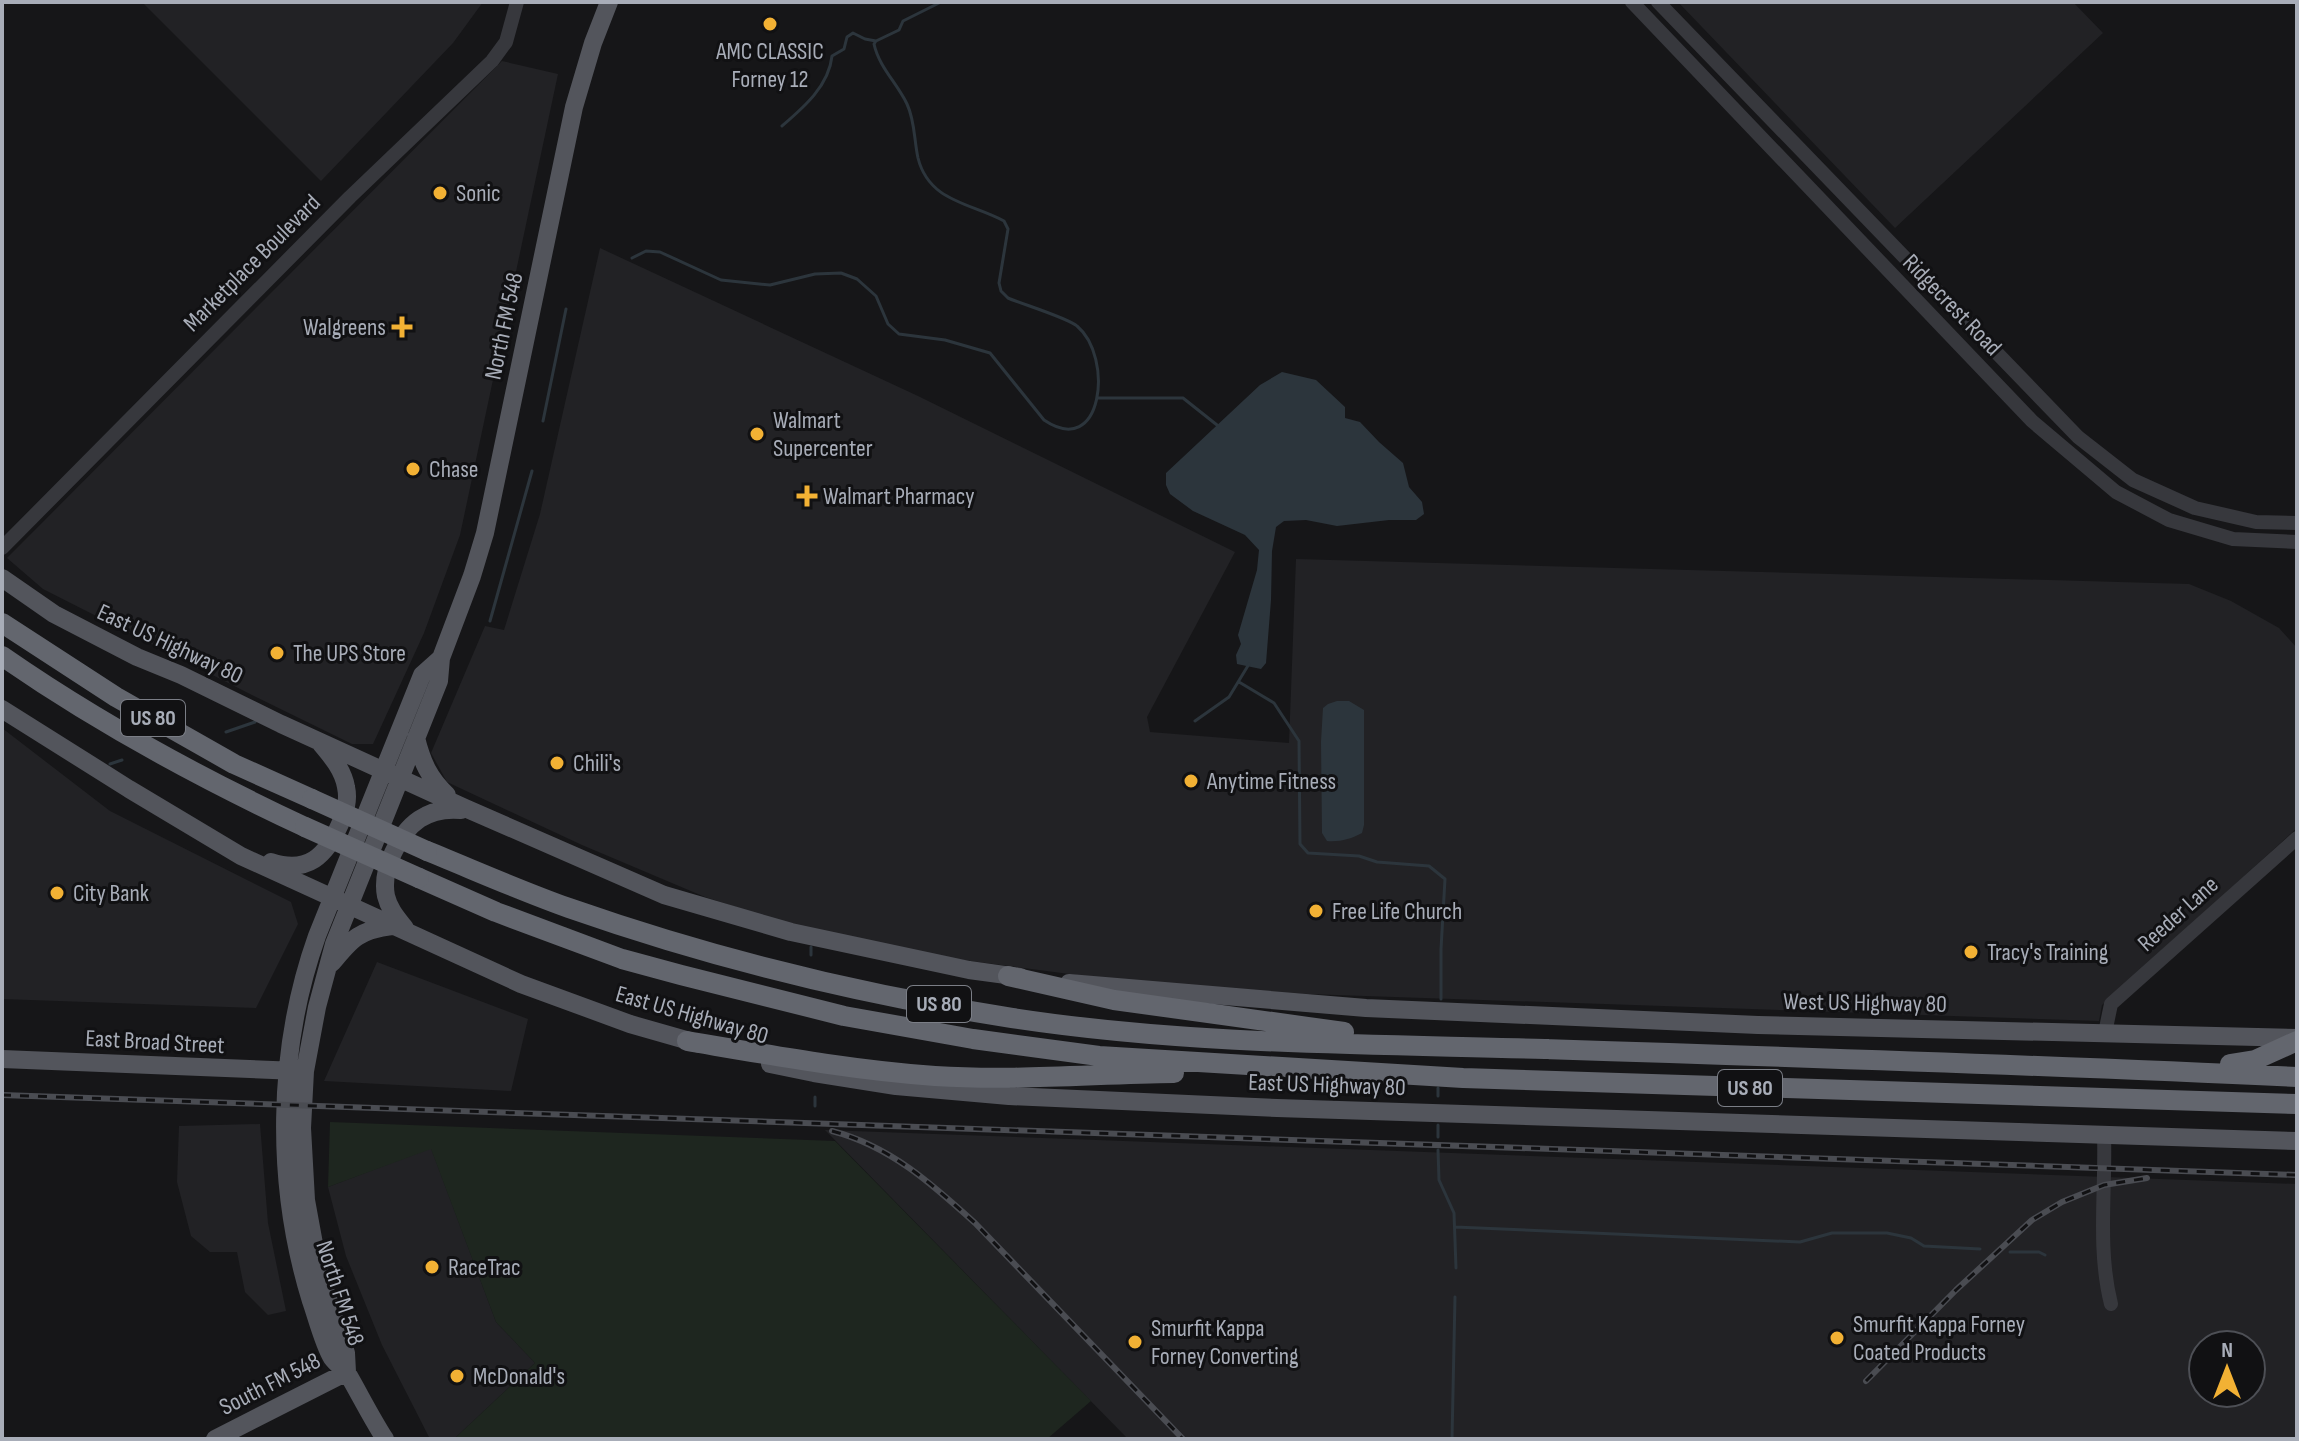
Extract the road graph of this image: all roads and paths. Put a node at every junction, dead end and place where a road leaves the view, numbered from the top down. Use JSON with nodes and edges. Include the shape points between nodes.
{"nodes":[{"id":1,"x":517,"y":2,"type":"edge"},
{"id":2,"x":609,"y":2,"type":"edge"},
{"id":3,"x":1632,"y":2,"type":"edge"},
{"id":4,"x":1658,"y":2,"type":"edge"},
{"id":5,"x":2297,"y":523,"type":"edge"},
{"id":6,"x":2297,"y":542,"type":"edge"},
{"id":7,"x":2,"y":548,"type":"edge"},
{"id":8,"x":2,"y":578,"type":"edge"},
{"id":9,"x":2,"y":623,"type":"edge"},
{"id":10,"x":2,"y":656,"type":"edge"},
{"id":11,"x":441,"y":658,"type":"junction"},
{"id":12,"x":2,"y":709,"type":"edge"},
{"id":13,"x":416,"y":738,"type":"junction"},
{"id":14,"x":318,"y":741,"type":"junction"},
{"id":15,"x":382,"y":770,"type":"junction"},
{"id":16,"x":401,"y":778,"type":"junction"},
{"id":17,"x":454,"y":803,"type":"junction"},
{"id":18,"x":476,"y":812,"type":"junction"},
{"id":19,"x":2297,"y":838,"type":"edge"},
{"id":20,"x":241,"y":856,"type":"junction"},
{"id":21,"x":331,"y":897,"type":"junction"},
{"id":22,"x":350,"y":905,"type":"junction"},
{"id":23,"x":401,"y":929,"type":"junction"},
{"id":24,"x":325,"y":972,"type":"junction"},
{"id":25,"x":1008,"y":976,"type":"junction"},
{"id":26,"x":1433,"y":1010,"type":"joint"},
{"id":27,"x":2105,"y":1033,"type":"junction"},
{"id":28,"x":2297,"y":1040,"type":"edge"},
{"id":29,"x":687,"y":1041,"type":"junction"},
{"id":30,"x":1472,"y":1047,"type":"junction"},
{"id":31,"x":2,"y":1059,"type":"edge"},
{"id":32,"x":1237,"y":1065,"type":"junction"},
{"id":33,"x":297,"y":1071,"type":"junction"},
{"id":34,"x":2181,"y":1071,"type":"junction"},
{"id":35,"x":2297,"y":1077,"type":"edge"},
{"id":36,"x":2297,"y":1106,"type":"edge"},
{"id":37,"x":2104,"y":1134,"type":"junction"},
{"id":38,"x":2297,"y":1141,"type":"edge"},
{"id":39,"x":2111,"y":1304,"type":"dead end"},
{"id":40,"x":347,"y":1372,"type":"junction"},
{"id":41,"x":215,"y":1439,"type":"edge"},
{"id":42,"x":385,"y":1439,"type":"edge"}],
"edges":[{"from":1,"to":7,"type":"street","name":"Marketplace Boulevard","via":[[506,42],[492,61],[339,207]]},
{"from":2,"to":11,"type":"main road","name":"North FM 548","via":[[574,107],[485,533]]},
{"from":3,"to":6,"type":"street","name":"Ridgecrest Road","via":[[2032,421],[2116,492],[2169,520],[2233,539]]},
{"from":4,"to":5,"type":"street","name":"Ridgecrest Road","via":[[2078,437],[2133,480],[2195,508],[2256,522]]},
{"from":8,"to":14,"type":"main road","name":"East US Highway 80","via":[[82,629]]},
{"from":9,"to":30,"type":"highway","number":"US 80","bridge":true,"via":[[116,697],[234,764],[567,907],[703,949],[846,987],[1010,1018],[1127,1033]]},
{"from":10,"to":32,"type":"highway","number":"US 80","bridge":true,"via":[[87,711],[245,799],[496,912],[622,959],[830,1012],[973,1039],[1099,1056]]},
{"from":11,"to":13,"type":"main road","name":"North FM 548","via":[[439,681]]},
{"from":11,"to":15,"type":"main road","name":"North FM 548","via":[[422,675]]},
{"from":12,"to":20,"type":"main road","name":"East US Highway 80"},
{"from":13,"to":16,"type":"main road","name":"North FM 548"},
{"from":13,"to":17,"type":"main road","via":[[434,783]]},
{"from":14,"to":15,"type":"main road","name":"East US Highway 80"},
{"from":14,"to":20,"type":"main road","via":[[340,771],[347,794],[331,843],[317,858],[296,865]]},
{"from":15,"to":16,"type":"main road","name":"East US Highway 80"},
{"from":15,"to":21,"type":"main road","name":"North FM 548"},
{"from":16,"to":17,"type":"main road","name":"East US Highway 80"},
{"from":16,"to":22,"type":"main road","name":"North FM 548"},
{"from":17,"to":18,"type":"main road","name":"East US Highway 80"},
{"from":18,"to":23,"type":"main road","via":[[447,809],[425,815],[397,844],[385,894]]},
{"from":18,"to":25,"type":"main road","name":"East US Highway 80","via":[[664,895],[718,912],[847,945]]},
{"from":19,"to":27,"type":"street","name":"Reeder Lane","via":[[2111,1004]]},
{"from":20,"to":21,"type":"main road","name":"East US Highway 80"},
{"from":21,"to":22,"type":"main road","name":"East US Highway 80"},
{"from":21,"to":33,"type":"main road","name":"North FM 548","via":[[296,1012]]},
{"from":22,"to":23,"type":"main road","name":"East US Highway 80"},
{"from":22,"to":24,"type":"main road","name":"North FM 548"},
{"from":23,"to":24,"type":"main road","via":[[374,928],[357,935]]},
{"from":23,"to":29,"type":"main road","name":"East US Highway 80","via":[[569,1003]]},
{"from":24,"to":33,"type":"main road","name":"North FM 548"},
{"from":25,"to":26,"type":"main road","name":"East US Highway 80"},
{"from":25,"to":30,"type":"highway","via":[[1130,1002]]},
{"from":26,"to":27,"type":"main road","name":"West US Highway 80"},
{"from":27,"to":28,"type":"main road","name":"West US Highway 80"},
{"from":28,"to":34,"type":"highway","via":[[2245,1063]]},
{"from":29,"to":32,"type":"highway","via":[[847,1068],[938,1076],[1208,1072]]},
{"from":29,"to":37,"type":"main road","name":"East US Highway 80","via":[[775,1065],[896,1086],[1009,1096]]},
{"from":30,"to":34,"type":"highway","number":"US 80"},
{"from":31,"to":33,"type":"main road","name":"East Broad Street"},
{"from":32,"to":36,"type":"highway","number":"US 80","via":[[1494,1079]]},
{"from":33,"to":40,"type":"main road","name":"North FM 548","via":[[306,1200]]},
{"from":34,"to":35,"type":"highway","number":"US 80"},
{"from":37,"to":38,"type":"main road"},
{"from":37,"to":39,"type":"street","via":[[2102,1219]]},
{"from":40,"to":41,"type":"main road","name":"South FM 548"},
{"from":40,"to":42,"type":"main road","name":"North FM 548"}]}
